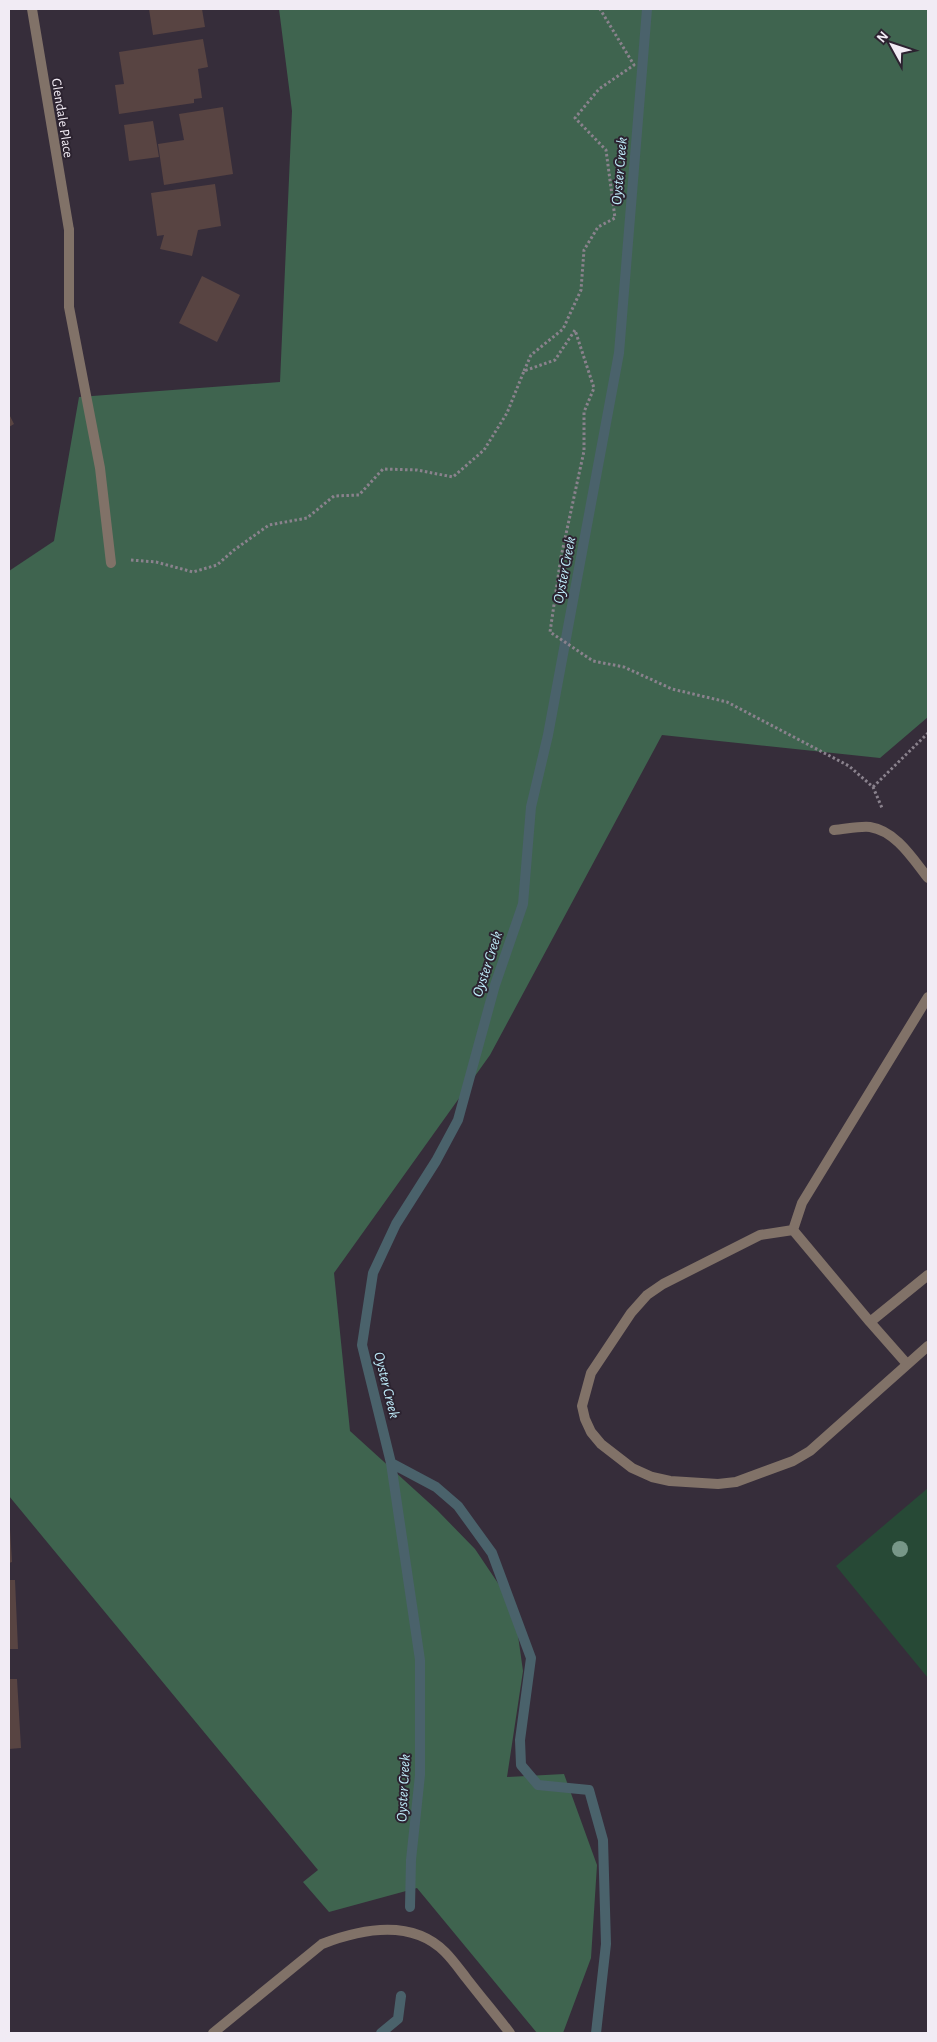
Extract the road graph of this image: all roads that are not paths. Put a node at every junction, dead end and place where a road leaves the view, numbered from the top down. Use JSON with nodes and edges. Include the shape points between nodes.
{"nodes":[{"id":1,"x":32,"y":9,"type":"edge"},
{"id":2,"x":111,"y":562,"type":"road end"},
{"id":3,"x":834,"y":830,"type":"dead end"},
{"id":4,"x":928,"y":878,"type":"edge"},
{"id":5,"x":928,"y":998,"type":"edge"},
{"id":6,"x":793,"y":1230,"type":"junction"},
{"id":7,"x":928,"y":1275,"type":"edge"},
{"id":8,"x":870,"y":1322,"type":"junction"},
{"id":9,"x":928,"y":1346,"type":"edge"},
{"id":10,"x":906,"y":1364,"type":"junction"},
{"id":11,"x":213,"y":2033,"type":"edge"},
{"id":12,"x":510,"y":2033,"type":"edge"}],
"edges":[{"from":1,"to":2,"type":"street","name":"Glendale Place","via":[[69,230],[69,307],[100,468]]},
{"from":3,"to":4,"type":"street","via":[[870,827],[886,833],[897,841]]},
{"from":5,"to":6,"type":"street","via":[[802,1203]]},
{"from":6,"to":8,"type":"street"},
{"from":6,"to":10,"type":"street","via":[[760,1235],[647,1295],[591,1373],[582,1406],[591,1432],[601,1444],[632,1468],[652,1477],[718,1484],[736,1482],[793,1461],[810,1451]]},
{"from":7,"to":8,"type":"street"},
{"from":8,"to":10,"type":"street"},
{"from":9,"to":10,"type":"street"},
{"from":11,"to":12,"type":"street","via":[[322,1944],[377,1929],[414,1933],[445,1951]]}]}
